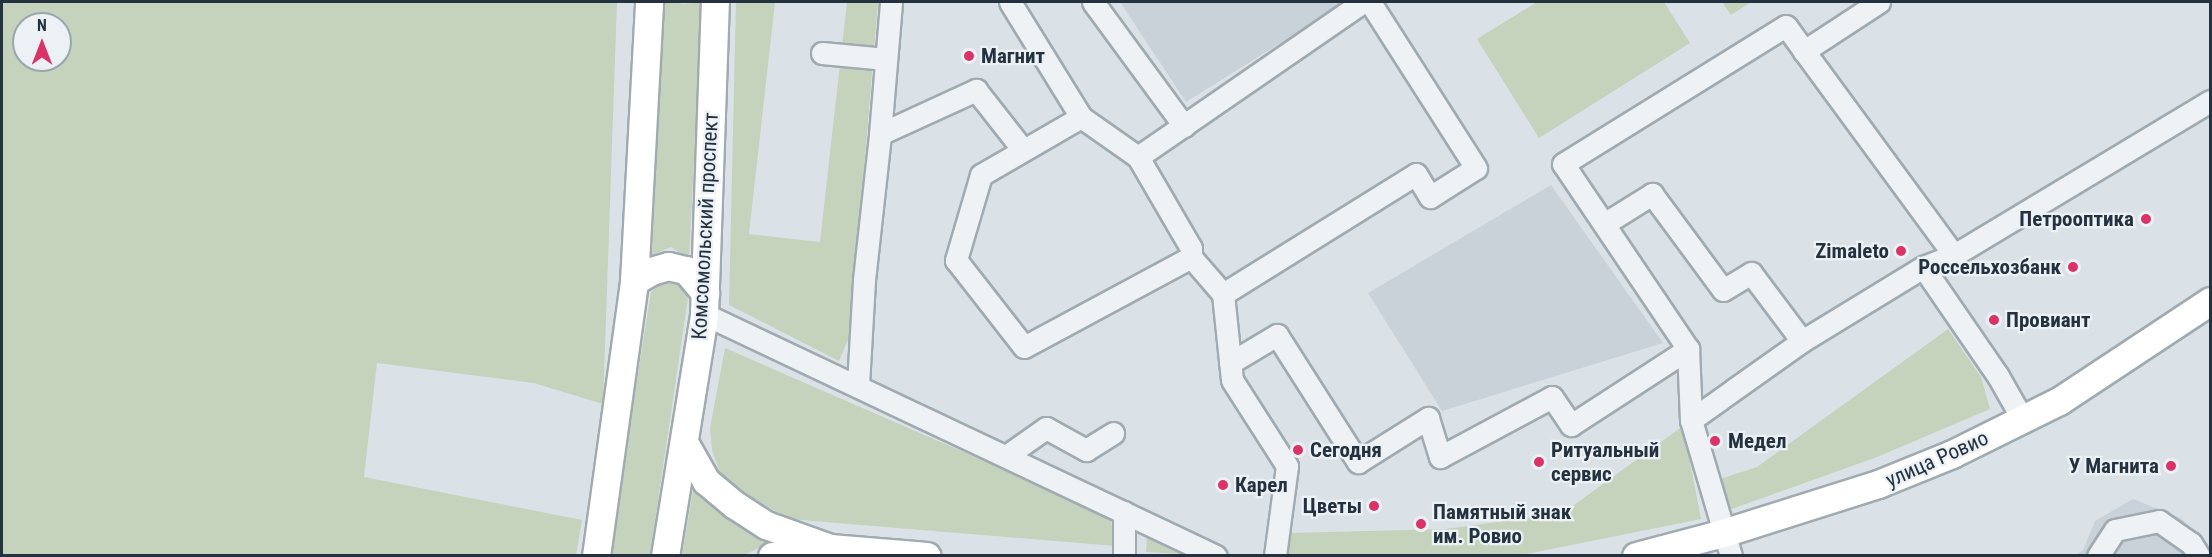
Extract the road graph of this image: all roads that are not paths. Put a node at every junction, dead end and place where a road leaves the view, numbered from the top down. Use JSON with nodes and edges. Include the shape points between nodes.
{"nodes":[{"id":1,"x":649,"y":2,"type":"edge"},
{"id":2,"x":715,"y":2,"type":"edge"},
{"id":3,"x":1010,"y":2,"type":"edge"},
{"id":4,"x":1093,"y":2,"type":"edge"},
{"id":5,"x":1363,"y":2,"type":"edge"},
{"id":6,"x":1370,"y":2,"type":"edge"},
{"id":7,"x":1879,"y":2,"type":"edge"},
{"id":8,"x":894,"y":4,"type":"edge"},
{"id":9,"x":1804,"y":51,"type":"junction"},
{"id":10,"x":822,"y":53,"type":"dead end"},
{"id":11,"x":886,"y":59,"type":"junction"},
{"id":12,"x":2211,"y":101,"type":"edge"},
{"id":13,"x":1081,"y":117,"type":"junction"},
{"id":14,"x":1184,"y":126,"type":"junction"},
{"id":15,"x":880,"y":134,"type":"junction"},
{"id":16,"x":1023,"y":150,"type":"junction"},
{"id":17,"x":1138,"y":157,"type":"junction"},
{"id":18,"x":1604,"y":224,"type":"junction"},
{"id":19,"x":1954,"y":255,"type":"junction"},
{"id":20,"x":1191,"y":257,"type":"junction"},
{"id":21,"x":1923,"y":267,"type":"junction"},
{"id":22,"x":634,"y":281,"type":"junction"},
{"id":23,"x":1223,"y":294,"type":"junction"},
{"id":24,"x":2211,"y":302,"type":"edge"},
{"id":25,"x":705,"y":303,"type":"junction"},
{"id":26,"x":1802,"y":341,"type":"junction"},
{"id":27,"x":1688,"y":349,"type":"junction"},
{"id":28,"x":1230,"y":363,"type":"junction"},
{"id":29,"x":858,"y":385,"type":"junction"},
{"id":30,"x":1691,"y":420,"type":"junction"},
{"id":31,"x":2023,"y":420,"type":"junction"},
{"id":32,"x":1113,"y":434,"type":"dead end"},
{"id":33,"x":685,"y":444,"type":"junction"},
{"id":34,"x":1006,"y":456,"type":"junction"},
{"id":35,"x":1124,"y":512,"type":"junction"},
{"id":36,"x":1727,"y":544,"type":"edge"},
{"id":37,"x":830,"y":548,"type":"junction"},
{"id":38,"x":596,"y":555,"type":"edge"},
{"id":39,"x":665,"y":555,"type":"edge"},
{"id":40,"x":772,"y":555,"type":"edge"},
{"id":41,"x":927,"y":555,"type":"edge"},
{"id":42,"x":1124,"y":555,"type":"edge"},
{"id":43,"x":1216,"y":555,"type":"edge"},
{"id":44,"x":1275,"y":555,"type":"edge"},
{"id":45,"x":1636,"y":555,"type":"edge"},
{"id":46,"x":2098,"y":555,"type":"edge"},
{"id":47,"x":2199,"y":555,"type":"edge"}],
"edges":[{"from":1,"to":22,"type":"main road"},
{"from":2,"to":25,"type":"main road","name":"Комсомольский проспект"},
{"from":3,"to":13,"type":"street"},
{"from":4,"to":14,"type":"street"},
{"from":5,"to":14,"type":"street"},
{"from":6,"to":23,"type":"street","via":[[1476,168],[1430,197],[1416,174]]},
{"from":7,"to":9,"type":"street"},
{"from":8,"to":11,"type":"street"},
{"from":9,"to":18,"type":"street","via":[[1786,26],[1563,164]]},
{"from":9,"to":19,"type":"street"},
{"from":10,"to":11,"type":"street"},
{"from":11,"to":15,"type":"street"},
{"from":12,"to":19,"type":"street"},
{"from":13,"to":16,"type":"street"},
{"from":13,"to":17,"type":"street"},
{"from":14,"to":17,"type":"street"},
{"from":15,"to":16,"type":"street","via":[[975,90]]},
{"from":15,"to":29,"type":"street","via":[[864,280]]},
{"from":16,"to":20,"type":"street","via":[[981,175],[956,260],[1023,346]]},
{"from":17,"to":20,"type":"street","via":[[1191,248]]},
{"from":18,"to":26,"type":"street","via":[[1652,194],[1723,290],[1751,273]]},
{"from":18,"to":27,"type":"street"},
{"from":19,"to":21,"type":"street"},
{"from":20,"to":23,"type":"street"},
{"from":21,"to":26,"type":"street"},
{"from":21,"to":31,"type":"street","via":[[1998,376]]},
{"from":22,"to":25,"type":"main road","via":[[668,266],[686,270]]},
{"from":22,"to":38,"type":"main road"},
{"from":23,"to":28,"type":"street"},
{"from":24,"to":31,"type":"main road","name":"улица Ровио","via":[[2059,401]]},
{"from":25,"to":29,"type":"street"},
{"from":25,"to":33,"type":"main road","name":"Комсомольский проспект"},
{"from":26,"to":30,"type":"street"},
{"from":27,"to":28,"type":"street","via":[[1571,425],[1552,397],[1440,457],[1428,418],[1358,462],[1277,335]]},
{"from":27,"to":30,"type":"street"},
{"from":28,"to":44,"type":"street","via":[[1232,380],[1287,466]]},
{"from":29,"to":34,"type":"street"},
{"from":30,"to":36,"type":"street"},
{"from":31,"to":36,"type":"main road","name":"улица Ровио","via":[[1952,454]]},
{"from":32,"to":34,"type":"street","via":[[1086,450],[1046,428]]},
{"from":33,"to":37,"type":"main road","via":[[706,481],[735,505],[766,525]]},
{"from":33,"to":39,"type":"main road","name":"Комсомольский проспект"},
{"from":34,"to":35,"type":"street"},
{"from":35,"to":42,"type":"street"},
{"from":35,"to":43,"type":"street"},
{"from":36,"to":45,"type":"main road","name":"улица Ровио"},
{"from":37,"to":40,"type":"main road"},
{"from":37,"to":41,"type":"main road"},
{"from":46,"to":47,"type":"street","via":[[2115,530],[2159,521],[2191,543]]}]}
